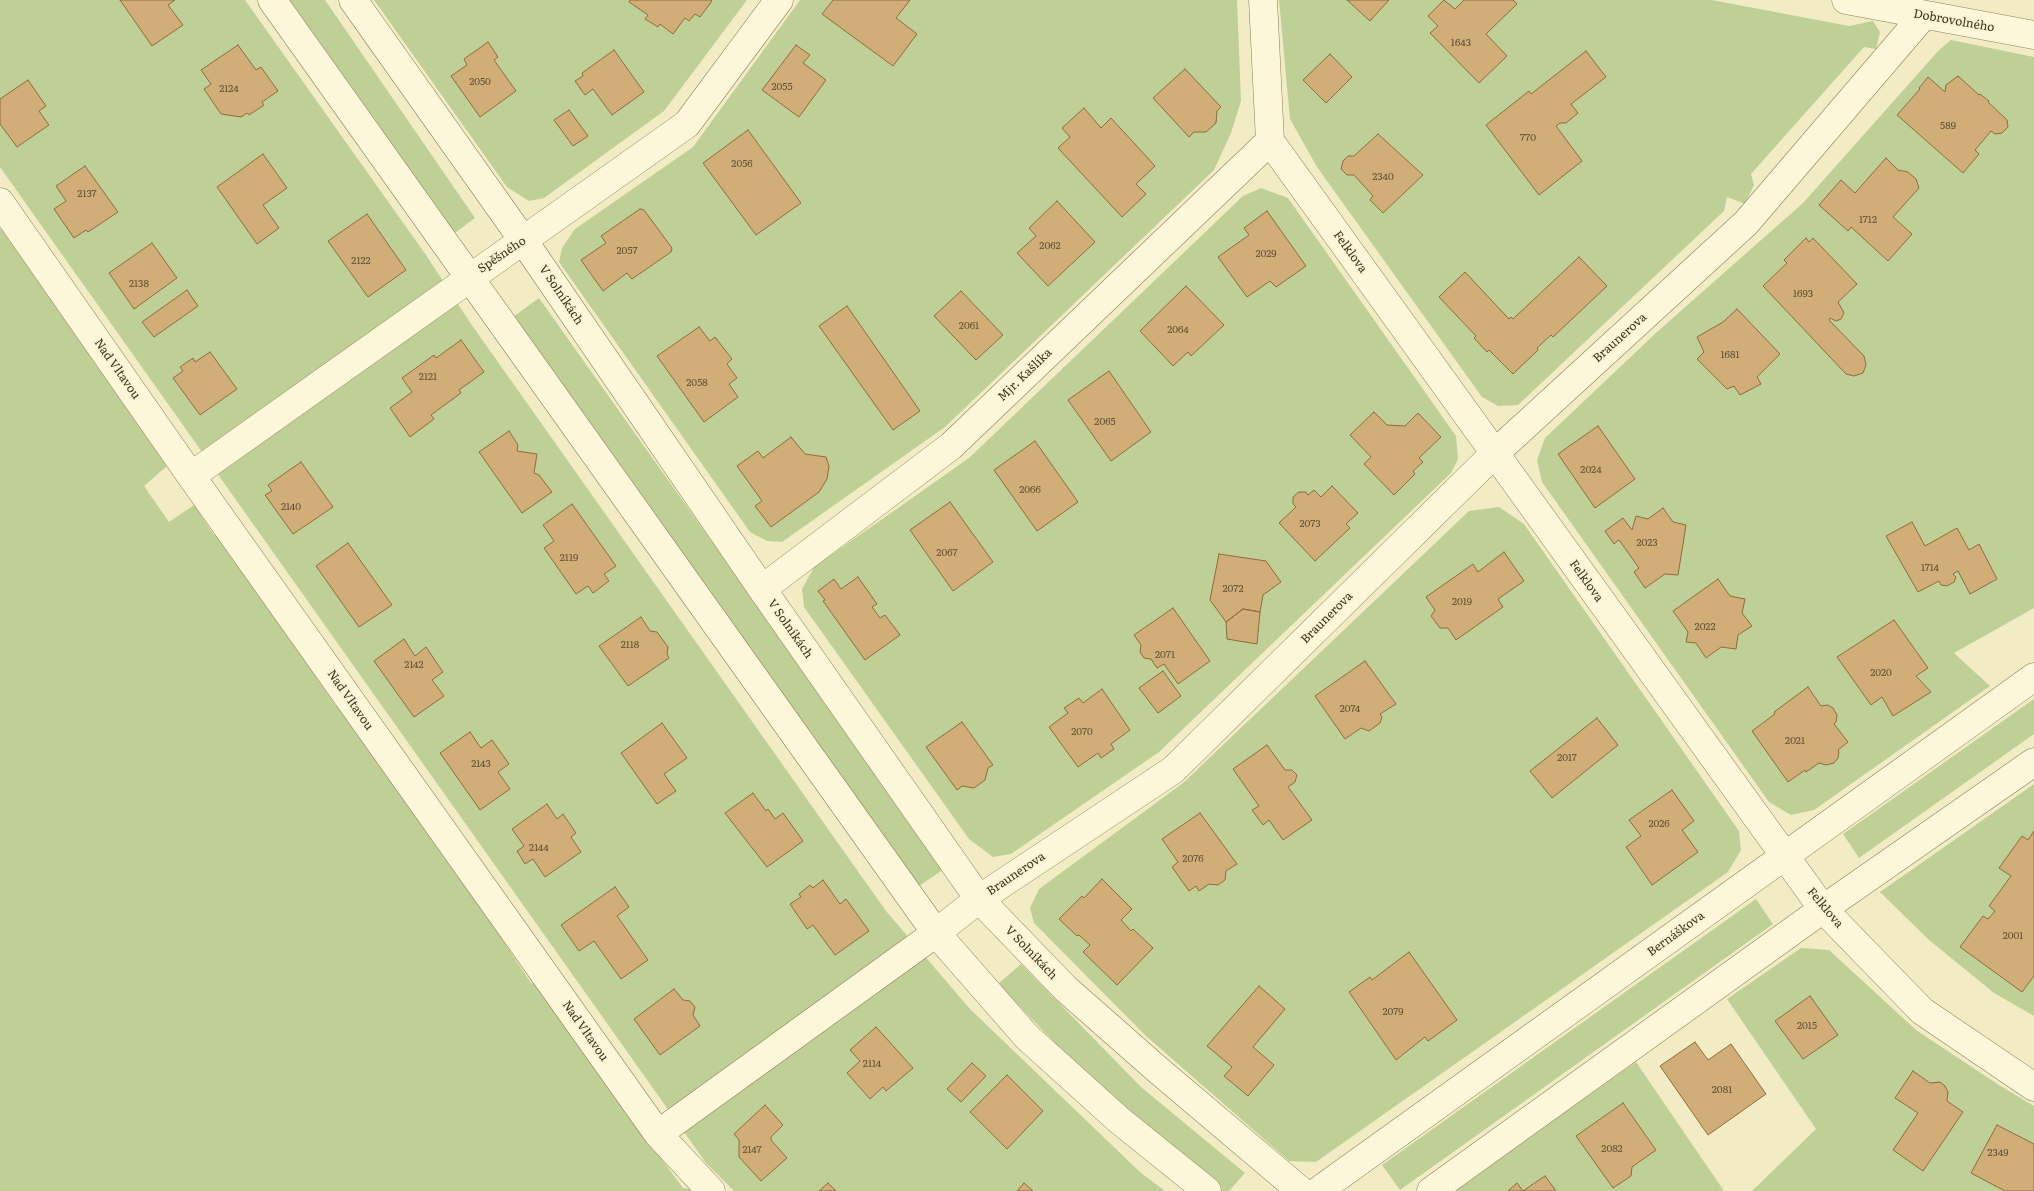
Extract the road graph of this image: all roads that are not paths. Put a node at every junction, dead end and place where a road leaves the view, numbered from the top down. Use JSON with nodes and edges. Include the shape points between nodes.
{"nodes":[{"id":1,"x":272,"y":0,"type":"edge"},
{"id":2,"x":353,"y":0,"type":"edge"},
{"id":3,"x":779,"y":0,"type":"edge"},
{"id":4,"x":1263,"y":0,"type":"edge"},
{"id":5,"x":1846,"y":0,"type":"edge"},
{"id":6,"x":1943,"y":12,"type":"edge"},
{"id":7,"x":2034,"y":35,"type":"edge"},
{"id":8,"x":1270,"y":141,"type":"junction"},
{"id":9,"x":0,"y":202,"type":"edge"},
{"id":10,"x":524,"y":240,"type":"junction"},
{"id":11,"x":469,"y":277,"type":"junction"},
{"id":12,"x":1494,"y":454,"type":"junction"},
{"id":13,"x":191,"y":476,"type":"junction"},
{"id":14,"x":762,"y":589,"type":"junction"},
{"id":15,"x":2034,"y":677,"type":"edge"},
{"id":16,"x":2034,"y":762,"type":"edge"},
{"id":17,"x":1784,"y":856,"type":"junction"},
{"id":18,"x":979,"y":899,"type":"junction"},
{"id":19,"x":1823,"y":909,"type":"junction"},
{"id":20,"x":936,"y":932,"type":"junction"},
{"id":21,"x":2034,"y":1087,"type":"edge"},
{"id":22,"x":658,"y":1134,"type":"junction"},
{"id":23,"x":711,"y":1191,"type":"edge"},
{"id":24,"x":1206,"y":1191,"type":"edge"},
{"id":25,"x":1301,"y":1191,"type":"edge"},
{"id":26,"x":1318,"y":1191,"type":"edge"},
{"id":27,"x":1431,"y":1191,"type":"edge"}],
"edges":[{"from":1,"to":11,"type":"street"},
{"from":2,"to":10,"type":"street","name":"V Solníkách"},
{"from":3,"to":10,"type":"street","name":"Spěšného","via":[[687,124]]},
{"from":4,"to":8,"type":"street"},
{"from":5,"to":6,"type":"street","name":"Dobrovolného"},
{"from":6,"to":7,"type":"street","name":"Dobrovolného"},
{"from":6,"to":12,"type":"street","name":"Braunerova","via":[[1746,223]]},
{"from":8,"to":12,"type":"street","name":"Felklova"},
{"from":8,"to":14,"type":"street","name":"Mjr. Kašlíka","via":[[950,446]]},
{"from":9,"to":13,"type":"street","name":"Nad Vltavou"},
{"from":10,"to":11,"type":"street","name":"Spěšného"},
{"from":10,"to":14,"type":"street","name":"V Solníkách"},
{"from":11,"to":13,"type":"street","name":"Spěšného"},
{"from":11,"to":20,"type":"street"},
{"from":12,"to":17,"type":"street","name":"Felklova"},
{"from":12,"to":18,"type":"street","name":"Braunerova","via":[[1173,770]]},
{"from":13,"to":22,"type":"street","name":"Nad Vltavou"},
{"from":14,"to":18,"type":"street","name":"V Solníkách"},
{"from":15,"to":17,"type":"street","name":"Bernáškova"},
{"from":16,"to":19,"type":"street"},
{"from":17,"to":19,"type":"street","name":"Felklova"},
{"from":17,"to":26,"type":"street","name":"Bernáškova"},
{"from":18,"to":20,"type":"street","name":"Braunerova"},
{"from":18,"to":25,"type":"street","name":"V Solníkách","via":[[1066,989]]},
{"from":19,"to":21,"type":"street","name":"Felklova","via":[[1922,1011]]},
{"from":19,"to":27,"type":"street"},
{"from":20,"to":22,"type":"street","name":"Braunerova"},
{"from":20,"to":24,"type":"street","via":[[1027,1037],[1119,1120]]},
{"from":22,"to":23,"type":"street","name":"Nad Vltavou"}]}
